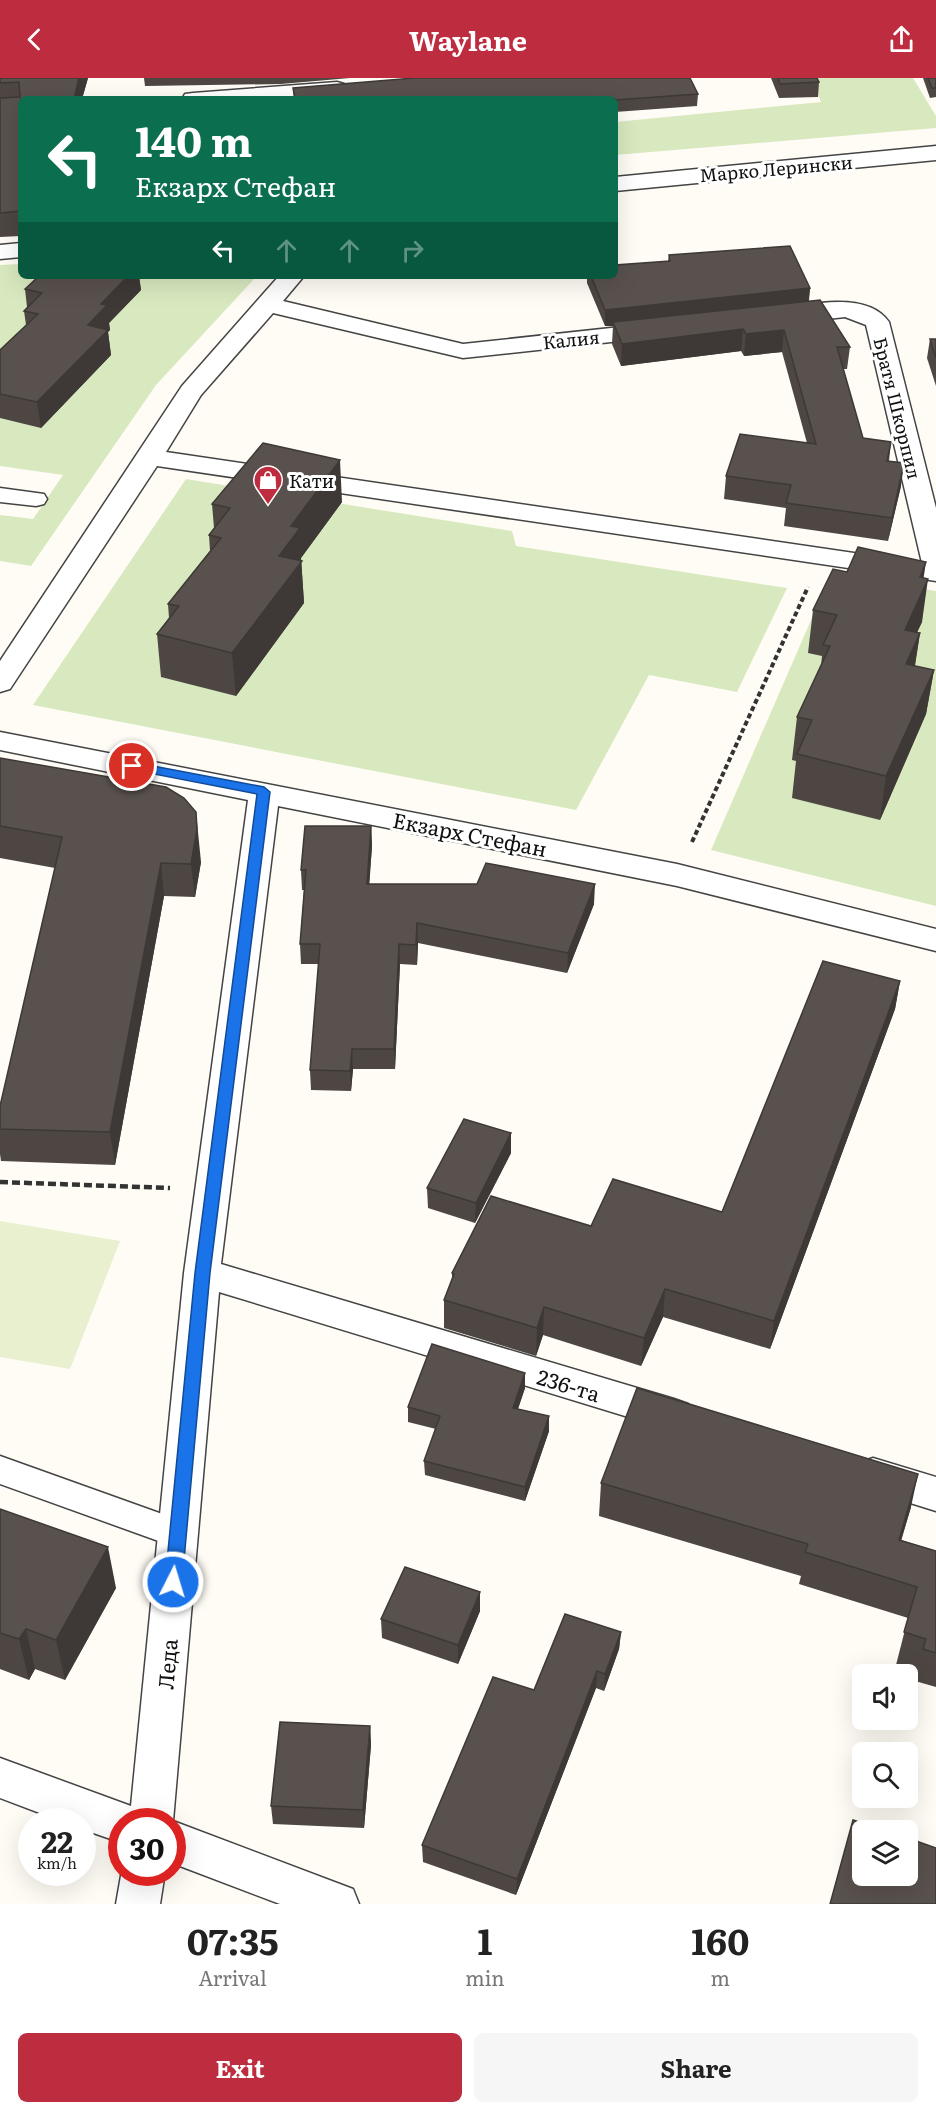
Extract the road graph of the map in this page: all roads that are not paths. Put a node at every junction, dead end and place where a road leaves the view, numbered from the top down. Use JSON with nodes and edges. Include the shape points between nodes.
{"nodes":[{"id":1,"x":360,"y":86,"type":"edge"},
{"id":2,"x":271,"y":96,"type":"edge"},
{"id":3,"x":936,"y":153,"type":"edge"},
{"id":4,"x":618,"y":184,"type":"edge"},
{"id":5,"x":18,"y":250,"type":"edge"},
{"id":6,"x":0,"y":252,"type":"edge"},
{"id":7,"x":288,"y":279,"type":"edge"},
{"id":8,"x":266,"y":304,"type":"junction"},
{"id":9,"x":760,"y":319,"type":"edge"},
{"id":10,"x":677,"y":328,"type":"edge"},
{"id":11,"x":150,"y":457,"type":"junction"},
{"id":12,"x":0,"y":495,"type":"edge"},
{"id":13,"x":36,"y":500,"type":"dead end"},
{"id":14,"x":936,"y":561,"type":"edge"},
{"id":15,"x":0,"y":683,"type":"edge"},
{"id":16,"x":0,"y":741,"type":"edge"},
{"id":17,"x":264,"y":792,"type":"junction"},
{"id":18,"x":936,"y":940,"type":"edge"},
{"id":19,"x":202,"y":1273,"type":"junction"},
{"id":20,"x":707,"y":1425,"type":"edge"},
{"id":21,"x":844,"y":1467,"type":"edge"},
{"id":22,"x":0,"y":1470,"type":"edge"},
{"id":23,"x":936,"y":1494,"type":"edge"},
{"id":24,"x":178,"y":1534,"type":"junction"},
{"id":25,"x":0,"y":1778,"type":"edge"},
{"id":26,"x":152,"y":1808,"type":"edge"},
{"id":27,"x":108,"y":1818,"type":"edge"},
{"id":28,"x":186,"y":1847,"type":"edge"},
{"id":29,"x":141,"y":1886,"type":"edge"},
{"id":30,"x":138,"y":1904,"type":"edge"},
{"id":31,"x":337,"y":1904,"type":"edge"}],
"edges":[{"from":1,"to":2,"type":"street"},
{"from":3,"to":4,"type":"street","name":"Марко Лерински"},
{"from":5,"to":6,"type":"street"},
{"from":7,"to":8,"type":"street"},
{"from":8,"to":10,"type":"street","name":"Калия","via":[[463,351]]},
{"from":8,"to":11,"type":"street","via":[[191,392]]},
{"from":9,"to":14,"type":"street","name":"Братя Шкорпил","via":[[844,310],[871,315],[877,322]]},
{"from":11,"to":14,"type":"street","via":[[822,556]]},
{"from":11,"to":15,"type":"street"},
{"from":12,"to":13,"type":"lane"},
{"from":16,"to":17,"type":"street","name":"Екзарх Стефан"},
{"from":17,"to":18,"type":"street","name":"Екзарх Стефан","via":[[677,875]]},
{"from":17,"to":19,"type":"street","name":"Леда"},
{"from":19,"to":20,"type":"street","name":"236-та"},
{"from":19,"to":24,"type":"street","name":"Леда"},
{"from":21,"to":23,"type":"street"},
{"from":22,"to":24,"type":"lane"},
{"from":24,"to":26,"type":"street","name":"Леда"},
{"from":25,"to":27,"type":"street"},
{"from":28,"to":31,"type":"street"},
{"from":29,"to":30,"type":"street"}]}
